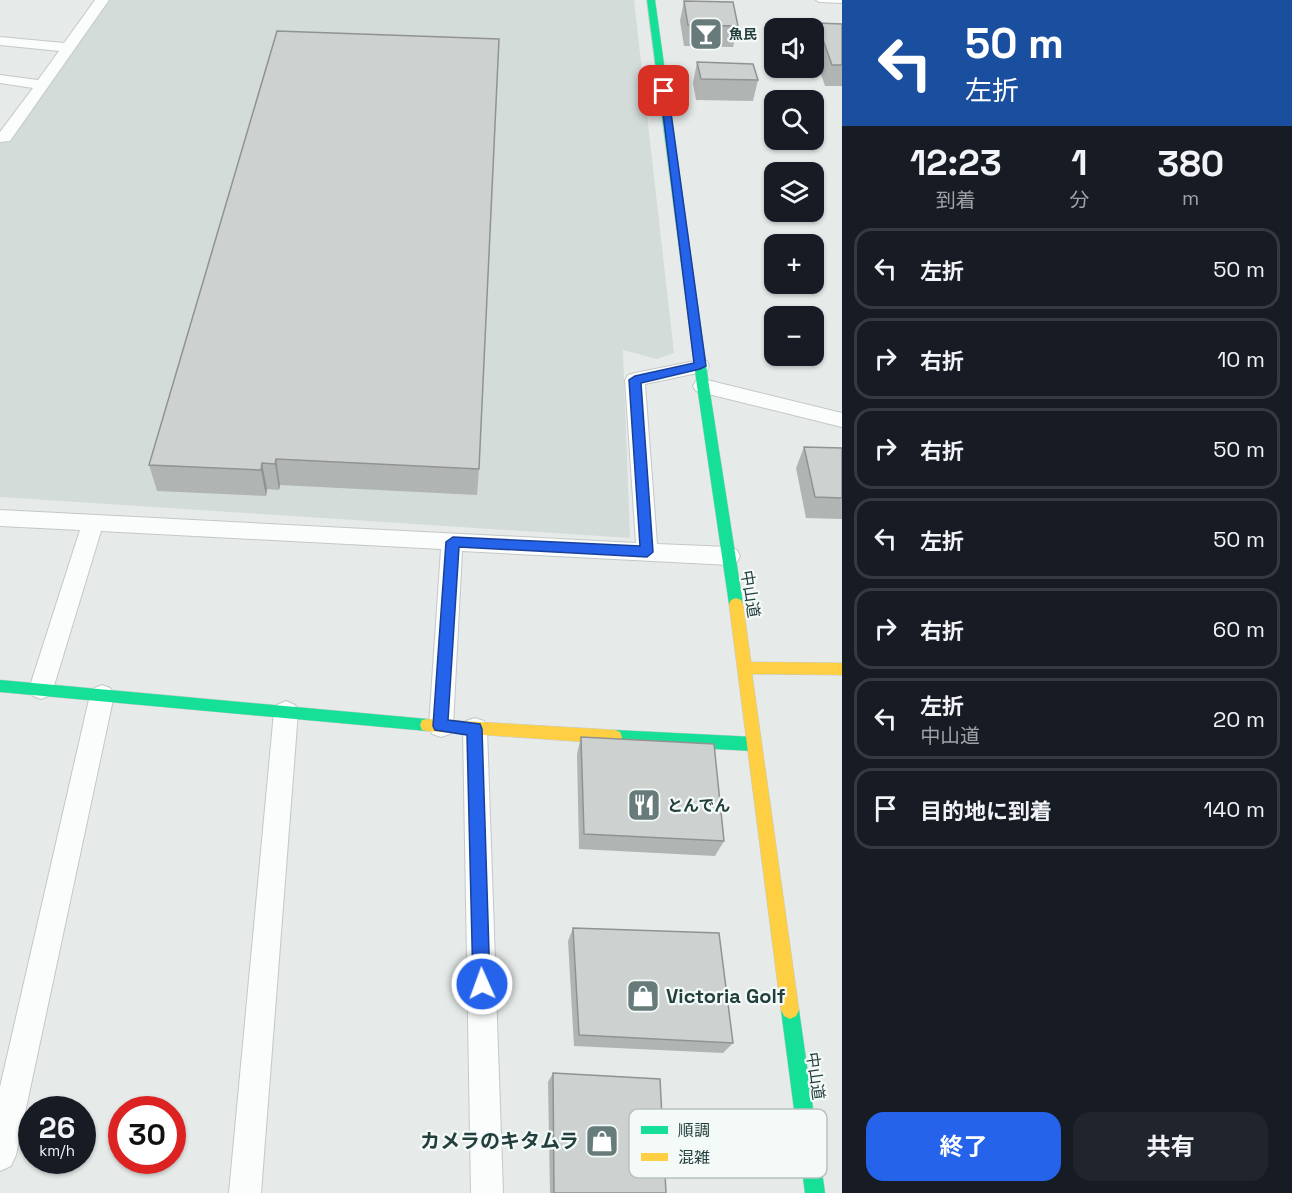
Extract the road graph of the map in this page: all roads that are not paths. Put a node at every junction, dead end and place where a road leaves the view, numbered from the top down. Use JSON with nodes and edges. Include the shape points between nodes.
{"nodes":[{"id":1,"x":102,"y":0,"type":"edge"},
{"id":2,"x":651,"y":0,"type":"edge"},
{"id":3,"x":819,"y":0,"type":"edge"},
{"id":4,"x":842,"y":1,"type":"edge"},
{"id":5,"x":0,"y":41,"type":"edge"},
{"id":6,"x":68,"y":48,"type":"junction"},
{"id":7,"x":0,"y":78,"type":"edge"},
{"id":8,"x":42,"y":85,"type":"junction"},
{"id":9,"x":0,"y":137,"type":"edge"},
{"id":10,"x":700,"y":366,"type":"junction"},
{"id":11,"x":703,"y":386,"type":"junction"},
{"id":12,"x":842,"y":420,"type":"edge"},
{"id":13,"x":0,"y":518,"type":"edge"},
{"id":14,"x":93,"y":523,"type":"junction"},
{"id":15,"x":453,"y":542,"type":"junction"},
{"id":16,"x":647,"y":552,"type":"junction"},
{"id":17,"x":729,"y":556,"type":"junction"},
{"id":18,"x":746,"y":668,"type":"junction"},
{"id":19,"x":842,"y":669,"type":"edge"},
{"id":20,"x":0,"y":686,"type":"edge"},
{"id":21,"x":41,"y":689,"type":"junction"},
{"id":22,"x":102,"y":695,"type":"junction"},
{"id":23,"x":286,"y":712,"type":"junction"},
{"id":24,"x":441,"y":726,"type":"junction"},
{"id":25,"x":475,"y":729,"type":"junction"},
{"id":26,"x":754,"y":744,"type":"junction"},
{"id":27,"x":804,"y":1109,"type":"edge"},
{"id":28,"x":0,"y":1155,"type":"edge"},
{"id":29,"x":813,"y":1178,"type":"edge"},
{"id":30,"x":245,"y":1193,"type":"edge"},
{"id":31,"x":487,"y":1193,"type":"edge"},
{"id":32,"x":815,"y":1193,"type":"edge"}],
"edges":[{"from":1,"to":6,"type":"street"},
{"from":2,"to":10,"type":"main road","name":"中山道"},
{"from":3,"to":4,"type":"lane"},
{"from":5,"to":6,"type":"street"},
{"from":6,"to":8,"type":"street"},
{"from":7,"to":8,"type":"street"},
{"from":8,"to":9,"type":"street","via":[[5,138]]},
{"from":10,"to":11,"type":"main road","name":"中山道"},
{"from":10,"to":16,"type":"street","via":[[635,380]]},
{"from":11,"to":12,"type":"street"},
{"from":11,"to":17,"type":"main road","name":"中山道"},
{"from":13,"to":14,"type":"street"},
{"from":14,"to":15,"type":"street"},
{"from":14,"to":21,"type":"street"},
{"from":15,"to":16,"type":"street"},
{"from":15,"to":24,"type":"street"},
{"from":16,"to":17,"type":"street"},
{"from":17,"to":18,"type":"main road","name":"中山道"},
{"from":18,"to":19,"type":"main road"},
{"from":18,"to":26,"type":"main road","name":"中山道"},
{"from":20,"to":21,"type":"main road"},
{"from":21,"to":22,"type":"main road"},
{"from":22,"to":23,"type":"main road"},
{"from":22,"to":28,"type":"street"},
{"from":23,"to":24,"type":"main road"},
{"from":23,"to":30,"type":"street"},
{"from":24,"to":25,"type":"main road"},
{"from":25,"to":26,"type":"main road"},
{"from":25,"to":31,"type":"street"},
{"from":26,"to":27,"type":"main road","name":"中山道"},
{"from":29,"to":32,"type":"main road","name":"中山道"}]}
